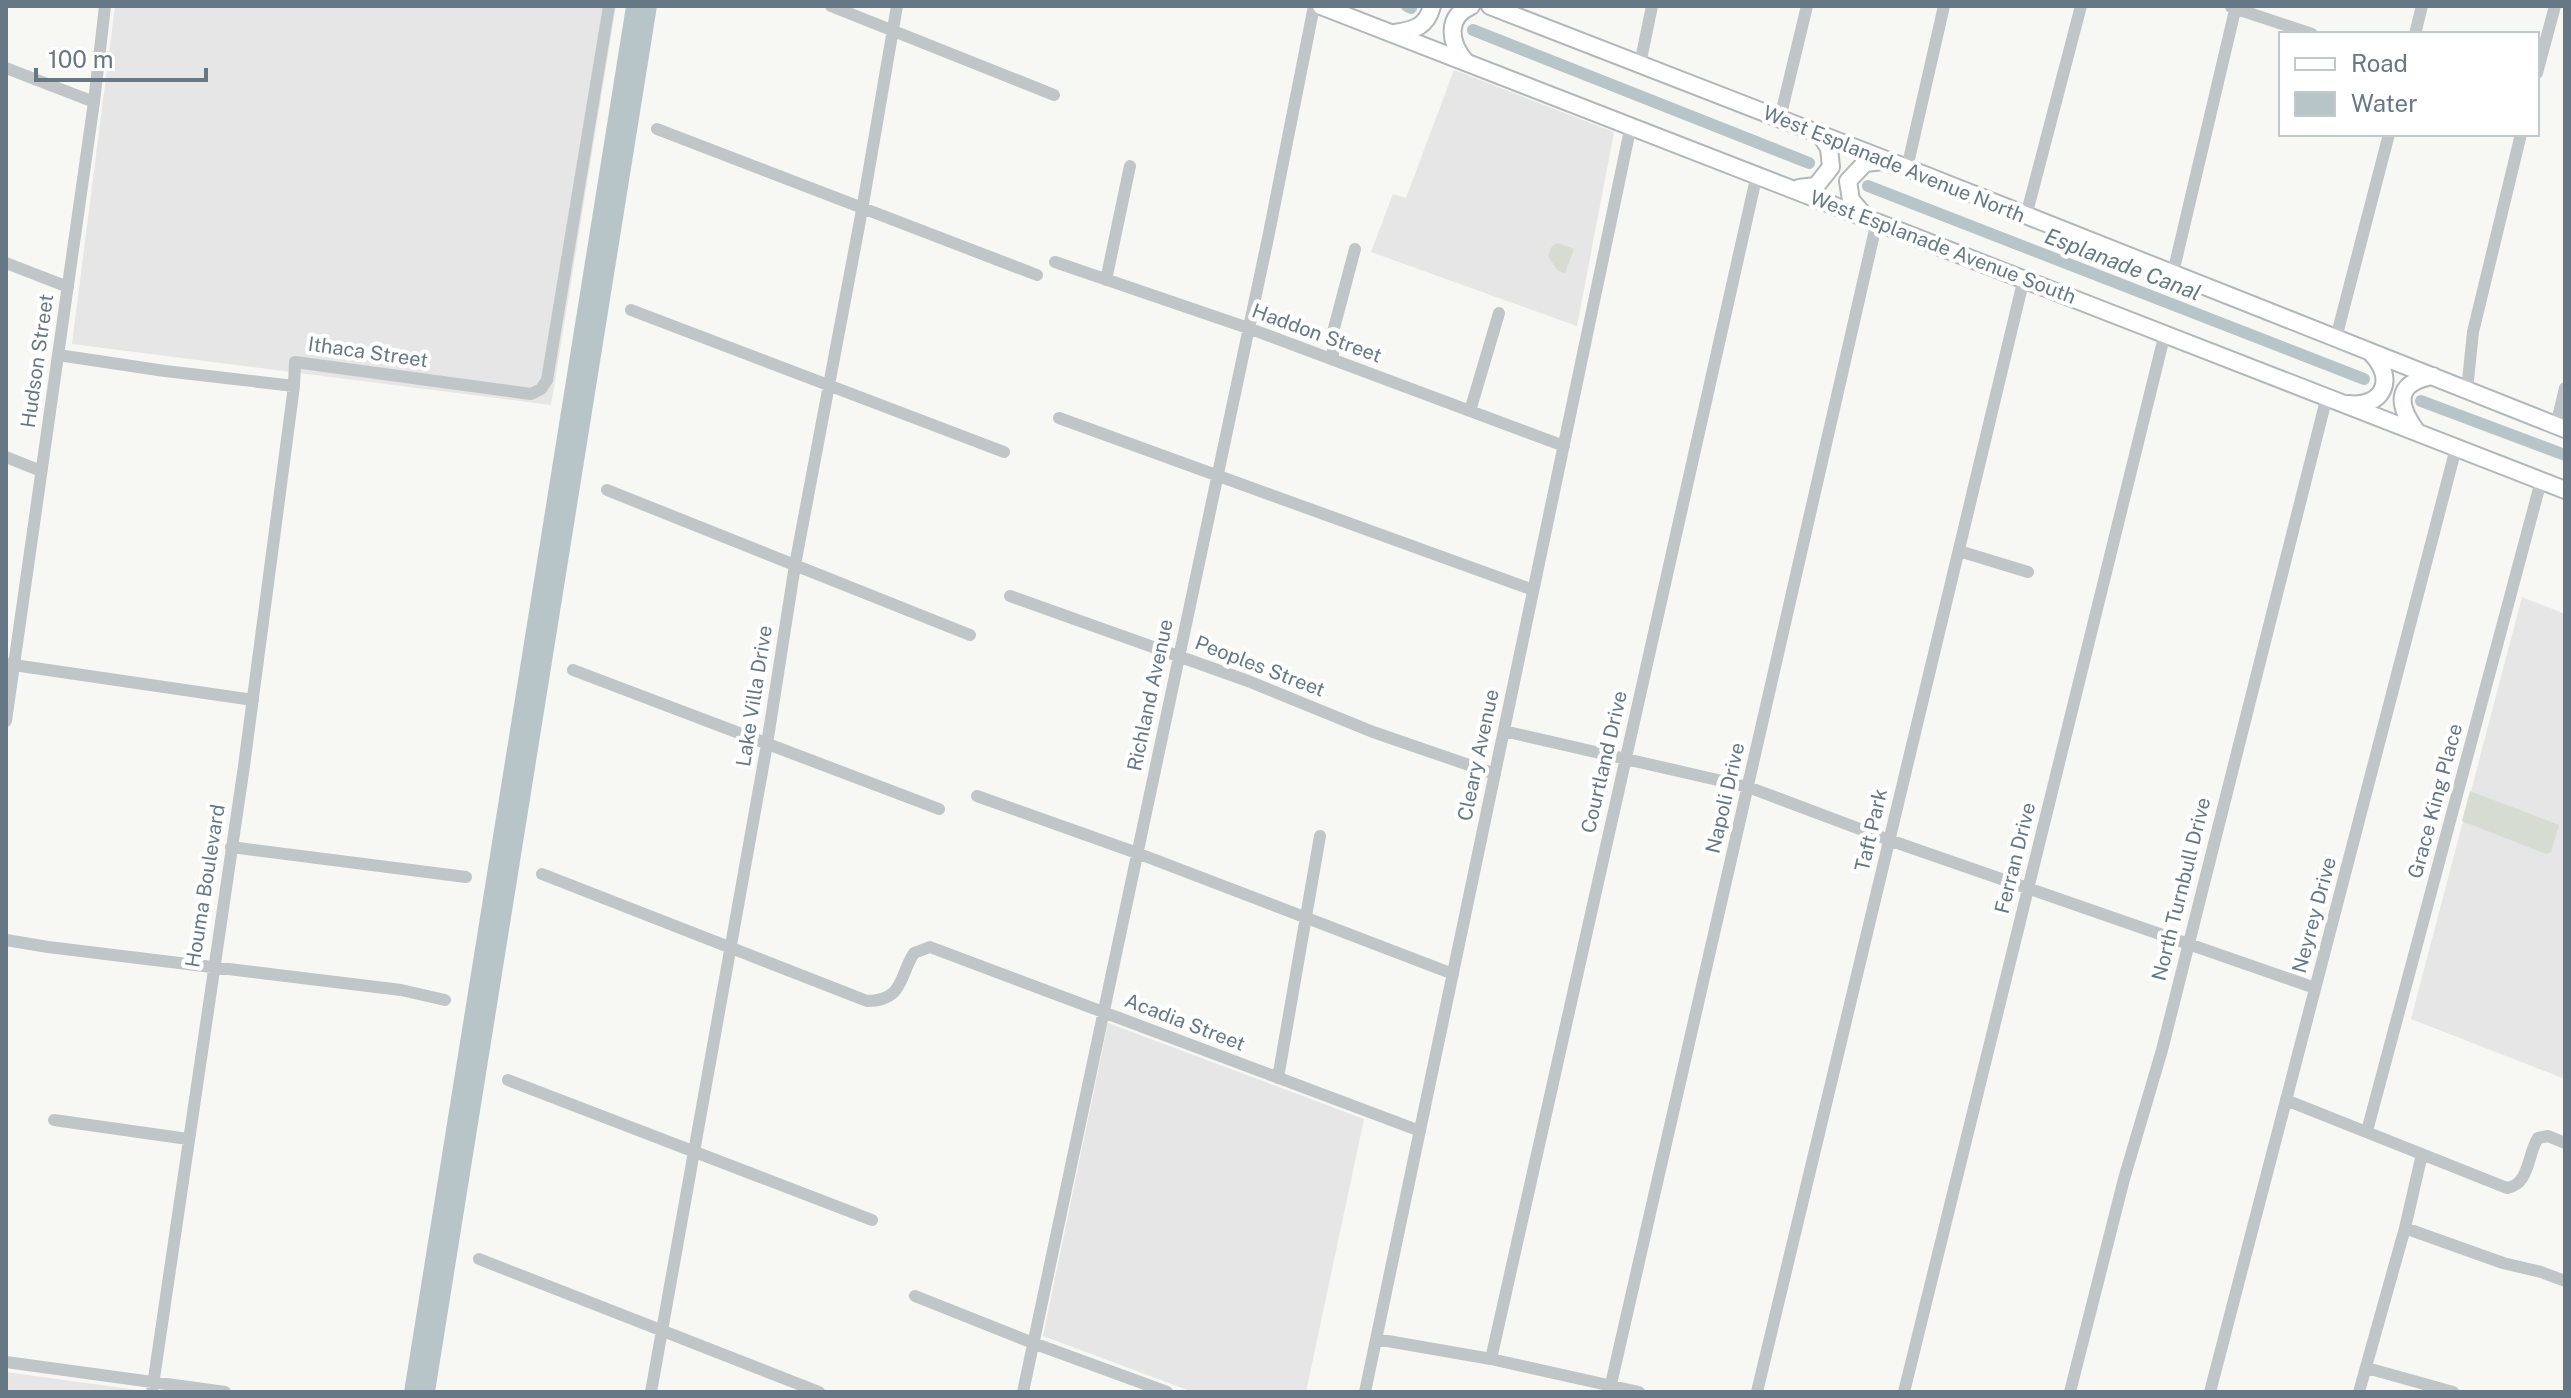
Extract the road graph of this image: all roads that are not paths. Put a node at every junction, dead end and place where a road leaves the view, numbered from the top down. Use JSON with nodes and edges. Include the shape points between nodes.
{"nodes":[{"id":1,"x":105,"y":6,"type":"edge"},
{"id":2,"x":609,"y":6,"type":"edge"},
{"id":3,"x":831,"y":6,"type":"edge"},
{"id":4,"x":897,"y":6,"type":"edge"},
{"id":5,"x":1314,"y":6,"type":"edge"},
{"id":6,"x":1321,"y":6,"type":"edge"},
{"id":7,"x":1432,"y":6,"type":"edge"},
{"id":8,"x":1471,"y":6,"type":"edge"},
{"id":9,"x":1490,"y":6,"type":"edge"},
{"id":10,"x":1652,"y":6,"type":"edge"},
{"id":11,"x":1807,"y":6,"type":"edge"},
{"id":12,"x":1944,"y":6,"type":"edge"},
{"id":13,"x":2081,"y":6,"type":"edge"},
{"id":14,"x":2422,"y":6,"type":"edge"},
{"id":15,"x":2555,"y":6,"type":"edge"},
{"id":16,"x":2234,"y":7,"type":"edge"},
{"id":17,"x":892,"y":30,"type":"junction"},
{"id":18,"x":2306,"y":32,"type":"edge"},
{"id":19,"x":2416,"y":32,"type":"edge"},
{"id":20,"x":1394,"y":34,"type":"junction"},
{"id":21,"x":1465,"y":61,"type":"junction"},
{"id":22,"x":1640,"y":64,"type":"junction"},
{"id":23,"x":2539,"y":66,"type":"edge"},
{"id":24,"x":6,"y":68,"type":"edge"},
{"id":25,"x":1054,"y":95,"type":"dead end"},
{"id":26,"x":94,"y":102,"type":"junction"},
{"id":27,"x":1780,"y":118,"type":"junction"},
{"id":28,"x":1631,"y":125,"type":"junction"},
{"id":29,"x":657,"y":129,"type":"dead end"},
{"id":30,"x":1819,"y":133,"type":"junction"},
{"id":31,"x":2388,"y":136,"type":"edge"},
{"id":32,"x":2521,"y":136,"type":"edge"},
{"id":33,"x":1889,"y":161,"type":"junction"},
{"id":34,"x":1130,"y":166,"type":"dead end"},
{"id":35,"x":1907,"y":168,"type":"junction"},
{"id":36,"x":1757,"y":174,"type":"junction"},
{"id":37,"x":1793,"y":188,"type":"junction"},
{"id":38,"x":862,"y":210,"type":"junction"},
{"id":39,"x":2026,"y":216,"type":"junction"},
{"id":40,"x":1871,"y":218,"type":"junction"},
{"id":41,"x":1355,"y":249,"type":"dead end"},
{"id":42,"x":1055,"y":262,"type":"dead end"},
{"id":43,"x":6,"y":263,"type":"edge"},
{"id":44,"x":2173,"y":273,"type":"junction"},
{"id":45,"x":1037,"y":275,"type":"dead end"},
{"id":46,"x":2024,"y":278,"type":"junction"},
{"id":47,"x":1106,"y":280,"type":"junction"},
{"id":48,"x":68,"y":287,"type":"junction"},
{"id":49,"x":631,"y":310,"type":"dead end"},
{"id":50,"x":1499,"y":313,"type":"dead end"},
{"id":51,"x":1248,"y":328,"type":"junction"},
{"id":52,"x":2165,"y":333,"type":"junction"},
{"id":53,"x":2336,"y":338,"type":"junction"},
{"id":54,"x":2369,"y":352,"type":"junction"},
{"id":55,"x":58,"y":355,"type":"junction"},
{"id":56,"x":1333,"y":360,"type":"junction"},
{"id":57,"x":2434,"y":376,"type":"junction"},
{"id":58,"x":830,"y":385,"type":"junction"},
{"id":59,"x":294,"y":386,"type":"junction"},
{"id":60,"x":2565,"y":388,"type":"edge"},
{"id":61,"x":2467,"y":390,"type":"junction"},
{"id":62,"x":2327,"y":396,"type":"junction"},
{"id":63,"x":2347,"y":403,"type":"junction"},
{"id":64,"x":1470,"y":411,"type":"junction"},
{"id":65,"x":1059,"y":418,"type":"dead end"},
{"id":66,"x":2560,"y":427,"type":"edge"},
{"id":67,"x":2417,"y":432,"type":"junction"},
{"id":68,"x":1564,"y":446,"type":"junction"},
{"id":69,"x":2456,"y":448,"type":"junction"},
{"id":70,"x":1004,"y":452,"type":"dead end"},
{"id":71,"x":6,"y":457,"type":"edge"},
{"id":72,"x":41,"y":471,"type":"junction"},
{"id":73,"x":1216,"y":475,"type":"junction"},
{"id":74,"x":2541,"y":481,"type":"junction"},
{"id":75,"x":607,"y":490,"type":"dead end"},
{"id":76,"x":2565,"y":490,"type":"edge"},
{"id":77,"x":1959,"y":551,"type":"junction"},
{"id":78,"x":795,"y":565,"type":"junction"},
{"id":79,"x":2028,"y":572,"type":"dead end"},
{"id":80,"x":1533,"y":590,"type":"junction"},
{"id":81,"x":1010,"y":596,"type":"dead end"},
{"id":82,"x":970,"y":635,"type":"dead end"},
{"id":83,"x":1179,"y":656,"type":"junction"},
{"id":84,"x":10,"y":665,"type":"edge"},
{"id":85,"x":573,"y":670,"type":"dead end"},
{"id":86,"x":253,"y":700,"type":"junction"},
{"id":87,"x":6,"y":721,"type":"edge"},
{"id":88,"x":1504,"y":731,"type":"junction"},
{"id":89,"x":767,"y":744,"type":"junction"},
{"id":90,"x":1626,"y":757,"type":"junction"},
{"id":91,"x":1495,"y":774,"type":"junction"},
{"id":92,"x":1748,"y":787,"type":"junction"},
{"id":93,"x":977,"y":796,"type":"dead end"},
{"id":94,"x":939,"y":809,"type":"dead end"},
{"id":95,"x":1320,"y":836,"type":"dead end"},
{"id":96,"x":1889,"y":840,"type":"junction"},
{"id":97,"x":231,"y":847,"type":"junction"},
{"id":98,"x":1137,"y":853,"type":"junction"},
{"id":99,"x":542,"y":874,"type":"dead end"},
{"id":100,"x":466,"y":877,"type":"dead end"},
{"id":101,"x":2028,"y":888,"type":"junction"},
{"id":102,"x":1305,"y":917,"type":"junction"},
{"id":103,"x":6,"y":940,"type":"edge"},
{"id":104,"x":2187,"y":943,"type":"junction"},
{"id":105,"x":729,"y":949,"type":"junction"},
{"id":106,"x":213,"y":966,"type":"junction"},
{"id":107,"x":1453,"y":974,"type":"junction"},
{"id":108,"x":2315,"y":988,"type":"junction"},
{"id":109,"x":445,"y":1000,"type":"dead end"},
{"id":110,"x":1104,"y":1013,"type":"junction"},
{"id":111,"x":1278,"y":1078,"type":"junction"},
{"id":112,"x":508,"y":1080,"type":"dead end"},
{"id":113,"x":2286,"y":1100,"type":"junction"},
{"id":114,"x":54,"y":1120,"type":"dead end"},
{"id":115,"x":1420,"y":1131,"type":"junction"},
{"id":116,"x":2367,"y":1131,"type":"junction"},
{"id":117,"x":188,"y":1139,"type":"junction"},
{"id":118,"x":2565,"y":1143,"type":"edge"},
{"id":119,"x":693,"y":1151,"type":"junction"},
{"id":120,"x":2422,"y":1154,"type":"junction"},
{"id":121,"x":872,"y":1220,"type":"dead end"},
{"id":122,"x":2405,"y":1228,"type":"junction"},
{"id":123,"x":479,"y":1259,"type":"dead end"},
{"id":124,"x":2565,"y":1281,"type":"edge"},
{"id":125,"x":915,"y":1296,"type":"dead end"},
{"id":126,"x":662,"y":1331,"type":"junction"},
{"id":127,"x":1376,"y":1339,"type":"junction"},
{"id":128,"x":1033,"y":1343,"type":"junction"},
{"id":129,"x":1491,"y":1359,"type":"junction"},
{"id":130,"x":6,"y":1362,"type":"edge"},
{"id":131,"x":2367,"y":1368,"type":"junction"},
{"id":132,"x":1611,"y":1384,"type":"junction"},
{"id":133,"x":153,"y":1386,"type":"edge"},
{"id":134,"x":225,"y":1392,"type":"edge"},
{"id":135,"x":651,"y":1392,"type":"edge"},
{"id":136,"x":819,"y":1392,"type":"edge"},
{"id":137,"x":1023,"y":1392,"type":"edge"},
{"id":138,"x":1167,"y":1392,"type":"edge"},
{"id":139,"x":1365,"y":1392,"type":"edge"},
{"id":140,"x":1639,"y":1392,"type":"edge"},
{"id":141,"x":1757,"y":1392,"type":"edge"},
{"id":142,"x":1904,"y":1392,"type":"edge"},
{"id":143,"x":2070,"y":1392,"type":"edge"},
{"id":144,"x":2210,"y":1392,"type":"edge"},
{"id":145,"x":2359,"y":1392,"type":"edge"},
{"id":146,"x":2453,"y":1392,"type":"edge"}],
"edges":[{"from":1,"to":26,"type":"street","name":"Hudson Street"},
{"from":2,"to":59,"type":"street","name":"Ithaca Street","via":[[547,380],[541,389],[531,394],[295,362]]},
{"from":3,"to":17,"type":"street"},
{"from":4,"to":17,"type":"street","name":"Lake Villa Drive"},
{"from":5,"to":51,"type":"street","name":"Richland Avenue"},
{"from":6,"to":20,"type":"main road","name":"West Esplanade Avenue South"},
{"from":7,"to":20,"type":"main road","via":[[1421,26]]},
{"from":8,"to":21,"type":"main road","via":[[1453,24],[1456,51]]},
{"from":9,"to":22,"type":"main road","name":"West Esplanade Avenue North"},
{"from":10,"to":22,"type":"street"},
{"from":11,"to":27,"type":"street"},
{"from":12,"to":35,"type":"street"},
{"from":13,"to":39,"type":"street"},
{"from":14,"to":19,"type":"street"},
{"from":15,"to":23,"type":"street"},
{"from":16,"to":18,"type":"street"},
{"from":16,"to":44,"type":"street"},
{"from":17,"to":25,"type":"street"},
{"from":17,"to":38,"type":"street","name":"Lake Villa Drive"},
{"from":20,"to":21,"type":"main road","name":"West Esplanade Avenue South"},
{"from":21,"to":28,"type":"main road","name":"West Esplanade Avenue South"},
{"from":22,"to":27,"type":"main road","name":"West Esplanade Avenue North"},
{"from":24,"to":26,"type":"street"},
{"from":26,"to":48,"type":"street","name":"Hudson Street"},
{"from":27,"to":30,"type":"main road","name":"West Esplanade Avenue North"},
{"from":28,"to":36,"type":"main road","name":"West Esplanade Avenue South"},
{"from":28,"to":68,"type":"street","name":"Cleary Avenue"},
{"from":29,"to":38,"type":"street"},
{"from":30,"to":33,"type":"main road","name":"West Esplanade Avenue North"},
{"from":30,"to":37,"type":"main road","via":[[1829,148],[1831,167],[1816,186]]},
{"from":31,"to":53,"type":"street"},
{"from":32,"to":61,"type":"street","via":[[2473,332]]},
{"from":33,"to":35,"type":"main road","name":"West Esplanade Avenue North"},
{"from":33,"to":40,"type":"main road","via":[[1865,163],[1848,181],[1851,200]]},
{"from":34,"to":47,"type":"street"},
{"from":35,"to":39,"type":"main road","name":"West Esplanade Avenue North"},
{"from":36,"to":37,"type":"main road","name":"West Esplanade Avenue South"},
{"from":36,"to":90,"type":"street","name":"Courtland Drive"},
{"from":37,"to":40,"type":"main road","name":"West Esplanade Avenue South"},
{"from":38,"to":45,"type":"street"},
{"from":38,"to":58,"type":"street","name":"Lake Villa Drive"},
{"from":39,"to":44,"type":"main road","name":"West Esplanade Avenue North"},
{"from":40,"to":46,"type":"main road","name":"West Esplanade Avenue South"},
{"from":40,"to":92,"type":"street","name":"Napoli Drive"},
{"from":41,"to":56,"type":"street","via":[[1333,332]]},
{"from":42,"to":47,"type":"street","name":"Haddon Street"},
{"from":43,"to":48,"type":"street"},
{"from":44,"to":53,"type":"main road","name":"West Esplanade Avenue North"},
{"from":46,"to":52,"type":"main road","name":"West Esplanade Avenue South"},
{"from":46,"to":77,"type":"street","name":"Taft Park"},
{"from":47,"to":51,"type":"street","name":"Haddon Street"},
{"from":48,"to":55,"type":"street","name":"Hudson Street"},
{"from":49,"to":58,"type":"street"},
{"from":50,"to":64,"type":"street"},
{"from":51,"to":56,"type":"street","name":"Haddon Street"},
{"from":51,"to":73,"type":"street","name":"Richland Avenue"},
{"from":52,"to":62,"type":"main road","name":"West Esplanade Avenue South"},
{"from":52,"to":101,"type":"street","name":"Ferran Drive"},
{"from":53,"to":54,"type":"main road","name":"West Esplanade Avenue North"},
{"from":54,"to":57,"type":"main road","name":"West Esplanade Avenue North"},
{"from":54,"to":63,"type":"main road","via":[[2382,365],[2385,383],[2369,400]]},
{"from":55,"to":59,"type":"street"},
{"from":55,"to":72,"type":"street","name":"Hudson Street"},
{"from":56,"to":64,"type":"street","name":"Haddon Street"},
{"from":57,"to":61,"type":"main road","name":"West Esplanade Avenue North"},
{"from":57,"to":67,"type":"main road","via":[[2417,379],[2404,394],[2401,405]]},
{"from":58,"to":70,"type":"street"},
{"from":58,"to":78,"type":"street","name":"Lake Villa Drive"},
{"from":59,"to":86,"type":"street","name":"Houma Boulevard"},
{"from":60,"to":66,"type":"street"},
{"from":61,"to":66,"type":"main road","name":"West Esplanade Avenue North"},
{"from":62,"to":63,"type":"main road","name":"West Esplanade Avenue South"},
{"from":62,"to":104,"type":"street","name":"North Turnbull Drive"},
{"from":63,"to":67,"type":"main road","name":"West Esplanade Avenue South"},
{"from":64,"to":68,"type":"street","name":"Haddon Street"},
{"from":65,"to":73,"type":"street"},
{"from":67,"to":69,"type":"main road","name":"West Esplanade Avenue South"},
{"from":68,"to":80,"type":"street","name":"Cleary Avenue"},
{"from":69,"to":74,"type":"main road","name":"West Esplanade Avenue South"},
{"from":69,"to":108,"type":"street","name":"Neyrey Drive"},
{"from":71,"to":72,"type":"street"},
{"from":72,"to":84,"type":"street","name":"Hudson Street"},
{"from":73,"to":80,"type":"street"},
{"from":73,"to":83,"type":"street","name":"Richland Avenue"},
{"from":74,"to":76,"type":"main road","name":"West Esplanade Avenue South"},
{"from":74,"to":116,"type":"street","name":"Grace King Place"},
{"from":75,"to":78,"type":"street"},
{"from":77,"to":79,"type":"street"},
{"from":77,"to":96,"type":"street","name":"Taft Park"},
{"from":78,"to":82,"type":"street"},
{"from":78,"to":89,"type":"street","name":"Lake Villa Drive"},
{"from":80,"to":88,"type":"street","name":"Cleary Avenue"},
{"from":81,"to":83,"type":"street","name":"Peoples Street"},
{"from":83,"to":91,"type":"street","name":"Peoples Street"},
{"from":83,"to":98,"type":"street","name":"Richland Avenue"},
{"from":84,"to":86,"type":"street"},
{"from":84,"to":87,"type":"street","name":"Hudson Street"},
{"from":85,"to":89,"type":"street"},
{"from":86,"to":97,"type":"street","name":"Houma Boulevard"},
{"from":88,"to":90,"type":"street"},
{"from":88,"to":91,"type":"street","name":"Cleary Avenue"},
{"from":89,"to":94,"type":"street"},
{"from":89,"to":105,"type":"street","name":"Lake Villa Drive"},
{"from":90,"to":92,"type":"street"},
{"from":90,"to":129,"type":"street","name":"Courtland Drive"},
{"from":91,"to":107,"type":"street","name":"Cleary Avenue"},
{"from":92,"to":96,"type":"street"},
{"from":92,"to":132,"type":"street","name":"Napoli Drive"},
{"from":93,"to":98,"type":"street"},
{"from":95,"to":102,"type":"street"},
{"from":96,"to":101,"type":"street"},
{"from":96,"to":141,"type":"street","name":"Taft Park"},
{"from":97,"to":100,"type":"street"},
{"from":97,"to":106,"type":"street","name":"Houma Boulevard"},
{"from":98,"to":102,"type":"street"},
{"from":98,"to":110,"type":"street","name":"Richland Avenue"},
{"from":99,"to":105,"type":"street"},
{"from":101,"to":104,"type":"street"},
{"from":101,"to":142,"type":"street","name":"Ferran Drive"},
{"from":102,"to":107,"type":"street"},
{"from":102,"to":111,"type":"street"},
{"from":103,"to":106,"type":"street"},
{"from":104,"to":108,"type":"street"},
{"from":104,"to":143,"type":"street","name":"North Turnbull Drive"},
{"from":105,"to":110,"type":"street","name":"Acadia Street","via":[[867,1001],[880,1001],[900,988],[914,953],[930,947]]},
{"from":105,"to":119,"type":"street","name":"Lake Villa Drive"},
{"from":106,"to":109,"type":"street"},
{"from":106,"to":117,"type":"street","name":"Houma Boulevard"},
{"from":107,"to":115,"type":"street","name":"Cleary Avenue"},
{"from":108,"to":113,"type":"street","name":"Neyrey Drive"},
{"from":110,"to":111,"type":"street","name":"Acadia Street"},
{"from":110,"to":128,"type":"street","name":"Richland Avenue"},
{"from":111,"to":115,"type":"street","name":"Acadia Street"},
{"from":112,"to":119,"type":"street"},
{"from":113,"to":116,"type":"street"},
{"from":113,"to":144,"type":"street","name":"Neyrey Drive"},
{"from":114,"to":117,"type":"street"},
{"from":115,"to":127,"type":"street","name":"Cleary Avenue"},
{"from":116,"to":120,"type":"street"},
{"from":117,"to":133,"type":"street","name":"Houma Boulevard"},
{"from":118,"to":120,"type":"street","via":[[2538,1138],[2523,1179],[2507,1188]]},
{"from":119,"to":121,"type":"street"},
{"from":119,"to":126,"type":"street","name":"Lake Villa Drive"},
{"from":120,"to":122,"type":"street"},
{"from":122,"to":124,"type":"street"},
{"from":122,"to":131,"type":"street"},
{"from":123,"to":126,"type":"street"},
{"from":125,"to":128,"type":"street"},
{"from":126,"to":135,"type":"street","name":"Lake Villa Drive"},
{"from":126,"to":136,"type":"street"},
{"from":127,"to":129,"type":"street"},
{"from":127,"to":139,"type":"street","name":"Cleary Avenue"},
{"from":128,"to":137,"type":"street","name":"Richland Avenue"},
{"from":128,"to":138,"type":"street"},
{"from":129,"to":132,"type":"street"},
{"from":130,"to":133,"type":"street"},
{"from":131,"to":145,"type":"street"},
{"from":131,"to":146,"type":"street"},
{"from":132,"to":140,"type":"street"},
{"from":133,"to":134,"type":"street"}]}
